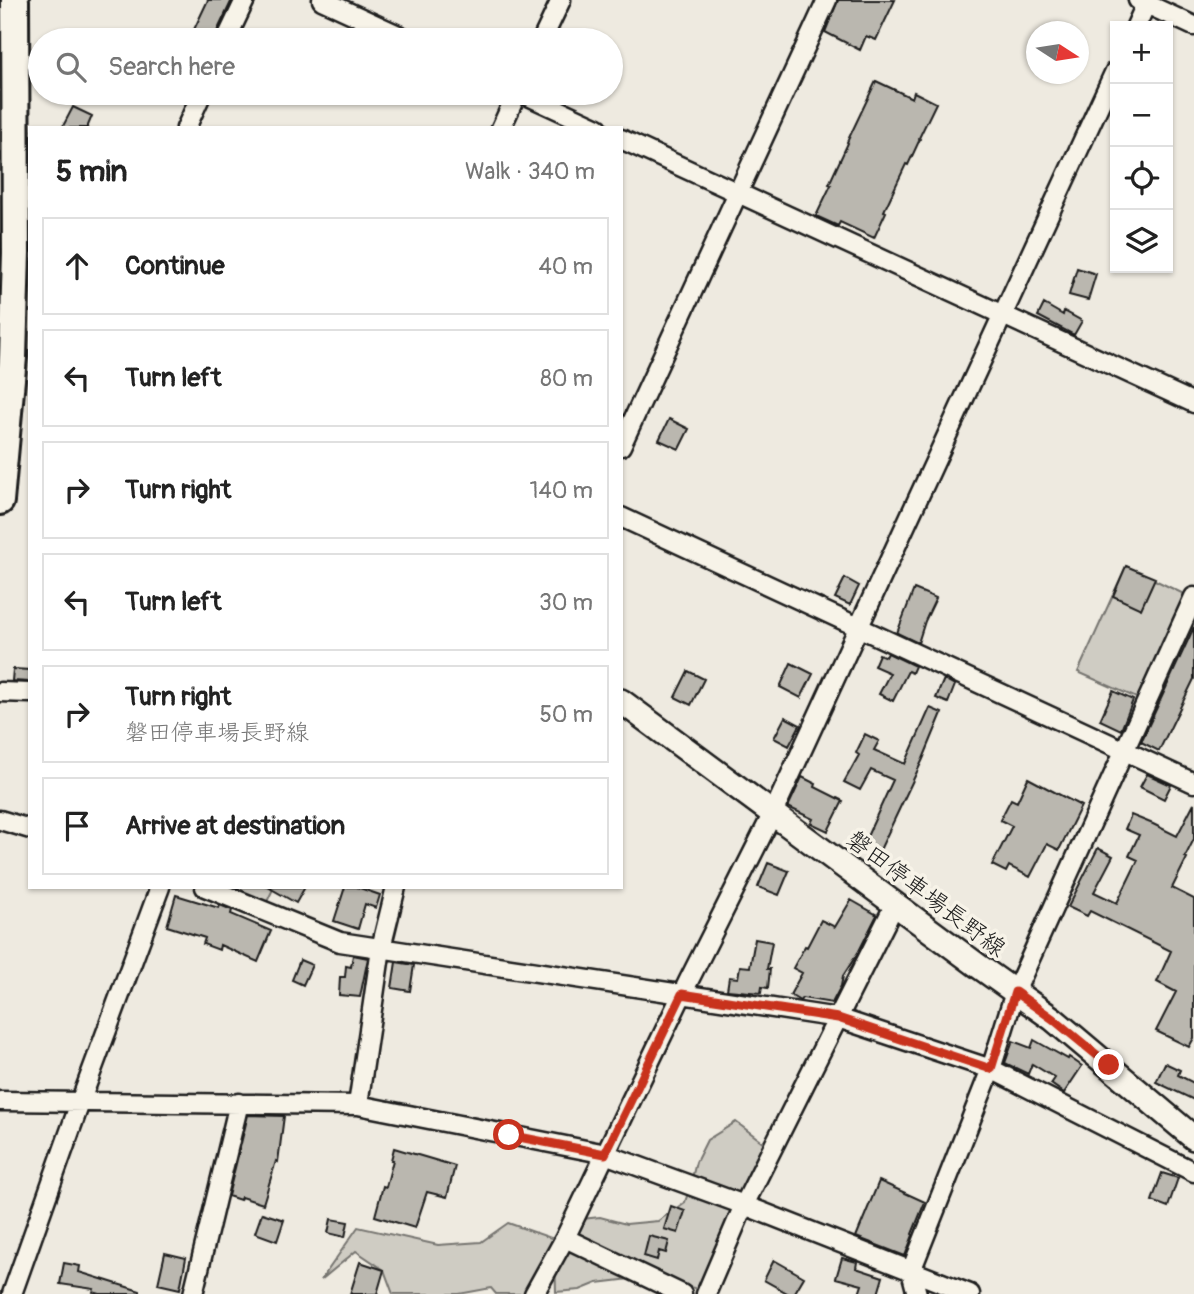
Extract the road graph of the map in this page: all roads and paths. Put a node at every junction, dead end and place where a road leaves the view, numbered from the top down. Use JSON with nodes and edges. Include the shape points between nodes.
{"nodes":[{"id":1,"x":15,"y":0,"type":"edge"},
{"id":2,"x":245,"y":0,"type":"edge"},
{"id":3,"x":322,"y":0,"type":"edge"},
{"id":4,"x":561,"y":0,"type":"edge"},
{"id":5,"x":827,"y":0,"type":"edge"},
{"id":6,"x":1143,"y":1,"type":"edge"},
{"id":7,"x":1137,"y":21,"type":"edge"},
{"id":8,"x":1194,"y":26,"type":"edge"},
{"id":9,"x":232,"y":28,"type":"edge"},
{"id":10,"x":383,"y":28,"type":"edge"},
{"id":11,"x":548,"y":28,"type":"edge"},
{"id":12,"x":1110,"y":82,"type":"edge"},
{"id":13,"x":197,"y":105,"type":"edge"},
{"id":14,"x":513,"y":105,"type":"edge"},
{"id":15,"x":546,"y":105,"type":"edge"},
{"id":16,"x":187,"y":126,"type":"edge"},
{"id":17,"x":502,"y":126,"type":"edge"},
{"id":18,"x":593,"y":126,"type":"edge"},
{"id":19,"x":623,"y":140,"type":"edge"},
{"id":20,"x":737,"y":192,"type":"junction"},
{"id":21,"x":15,"y":253,"type":"edge"},
{"id":22,"x":1003,"y":315,"type":"junction"},
{"id":23,"x":1194,"y":403,"type":"edge"},
{"id":24,"x":623,"y":442,"type":"edge"},
{"id":25,"x":0,"y":501,"type":"edge"},
{"id":26,"x":623,"y":518,"type":"edge"},
{"id":27,"x":1194,"y":597,"type":"edge"},
{"id":28,"x":858,"y":627,"type":"junction"},
{"id":29,"x":0,"y":692,"type":"edge"},
{"id":30,"x":28,"y":693,"type":"edge"},
{"id":31,"x":623,"y":703,"type":"edge"},
{"id":32,"x":1124,"y":751,"type":"junction"},
{"id":33,"x":1194,"y":783,"type":"edge"},
{"id":34,"x":773,"y":813,"type":"junction"},
{"id":35,"x":0,"y":820,"type":"edge"},
{"id":36,"x":28,"y":828,"type":"edge"},
{"id":37,"x":159,"y":889,"type":"edge"},
{"id":38,"x":210,"y":889,"type":"edge"},
{"id":39,"x":395,"y":889,"type":"edge"},
{"id":40,"x":895,"y":904,"type":"junction"},
{"id":41,"x":378,"y":948,"type":"junction"},
{"id":42,"x":684,"y":989,"type":"junction"},
{"id":43,"x":1015,"y":992,"type":"junction"},
{"id":44,"x":838,"y":1018,"type":"junction"},
{"id":45,"x":991,"y":1069,"type":"junction"},
{"id":46,"x":81,"y":1097,"type":"junction"},
{"id":47,"x":0,"y":1101,"type":"edge"},
{"id":48,"x":239,"y":1103,"type":"junction"},
{"id":49,"x":358,"y":1105,"type":"junction"},
{"id":50,"x":1194,"y":1138,"type":"edge"},
{"id":51,"x":605,"y":1154,"type":"junction"},
{"id":52,"x":1194,"y":1172,"type":"edge"},
{"id":53,"x":744,"y":1205,"type":"junction"},
{"id":54,"x":565,"y":1238,"type":"junction"},
{"id":55,"x":911,"y":1271,"type":"junction"},
{"id":56,"x":12,"y":1294,"type":"edge"},
{"id":57,"x":193,"y":1294,"type":"edge"},
{"id":58,"x":534,"y":1294,"type":"edge"},
{"id":59,"x":682,"y":1294,"type":"edge"},
{"id":60,"x":706,"y":1294,"type":"edge"},
{"id":61,"x":916,"y":1294,"type":"edge"},
{"id":62,"x":970,"y":1294,"type":"edge"}],
"edges":[{"from":1,"to":21,"type":"highway"},
{"from":2,"to":9,"type":"street"},
{"from":3,"to":10,"type":"street"},
{"from":4,"to":11,"type":"street"},
{"from":5,"to":20,"type":"street"},
{"from":6,"to":7,"type":"street"},
{"from":6,"to":8,"type":"street"},
{"from":12,"to":22,"type":"street"},
{"from":13,"to":16,"type":"street"},
{"from":14,"to":17,"type":"street"},
{"from":15,"to":18,"type":"street"},
{"from":19,"to":20,"type":"street"},
{"from":20,"to":22,"type":"street"},
{"from":20,"to":24,"type":"street"},
{"from":21,"to":25,"type":"highway","via":[[13,357]]},
{"from":22,"to":23,"type":"street"},
{"from":22,"to":28,"type":"street"},
{"from":26,"to":28,"type":"street"},
{"from":27,"to":32,"type":"street"},
{"from":28,"to":32,"type":"street"},
{"from":28,"to":34,"type":"street"},
{"from":29,"to":30,"type":"street"},
{"from":31,"to":34,"type":"main road","name":"磐田停車場長野線"},
{"from":32,"to":33,"type":"street"},
{"from":32,"to":43,"type":"street"},
{"from":34,"to":40,"type":"main road","name":"磐田停車場長野線"},
{"from":34,"to":42,"type":"street"},
{"from":35,"to":36,"type":"street"},
{"from":37,"to":46,"type":"street"},
{"from":38,"to":41,"type":"street","via":[[340,942]]},
{"from":39,"to":41,"type":"street"},
{"from":40,"to":43,"type":"main road","name":"磐田停車場長野線"},
{"from":40,"to":44,"type":"street"},
{"from":41,"to":42,"type":"street"},
{"from":41,"to":49,"type":"street"},
{"from":42,"to":44,"type":"street"},
{"from":42,"to":51,"type":"street"},
{"from":43,"to":45,"type":"street"},
{"from":43,"to":50,"type":"main road","name":"磐田停車場長野線"},
{"from":44,"to":45,"type":"street"},
{"from":44,"to":53,"type":"street"},
{"from":45,"to":52,"type":"street"},
{"from":45,"to":55,"type":"street"},
{"from":46,"to":47,"type":"street"},
{"from":46,"to":48,"type":"street"},
{"from":46,"to":56,"type":"street"},
{"from":48,"to":49,"type":"street"},
{"from":48,"to":57,"type":"street"},
{"from":49,"to":51,"type":"street"},
{"from":51,"to":53,"type":"street"},
{"from":51,"to":54,"type":"street"},
{"from":53,"to":55,"type":"street"},
{"from":53,"to":60,"type":"street"},
{"from":54,"to":58,"type":"street"},
{"from":54,"to":59,"type":"street"},
{"from":55,"to":61,"type":"street"},
{"from":55,"to":62,"type":"street"}]}
